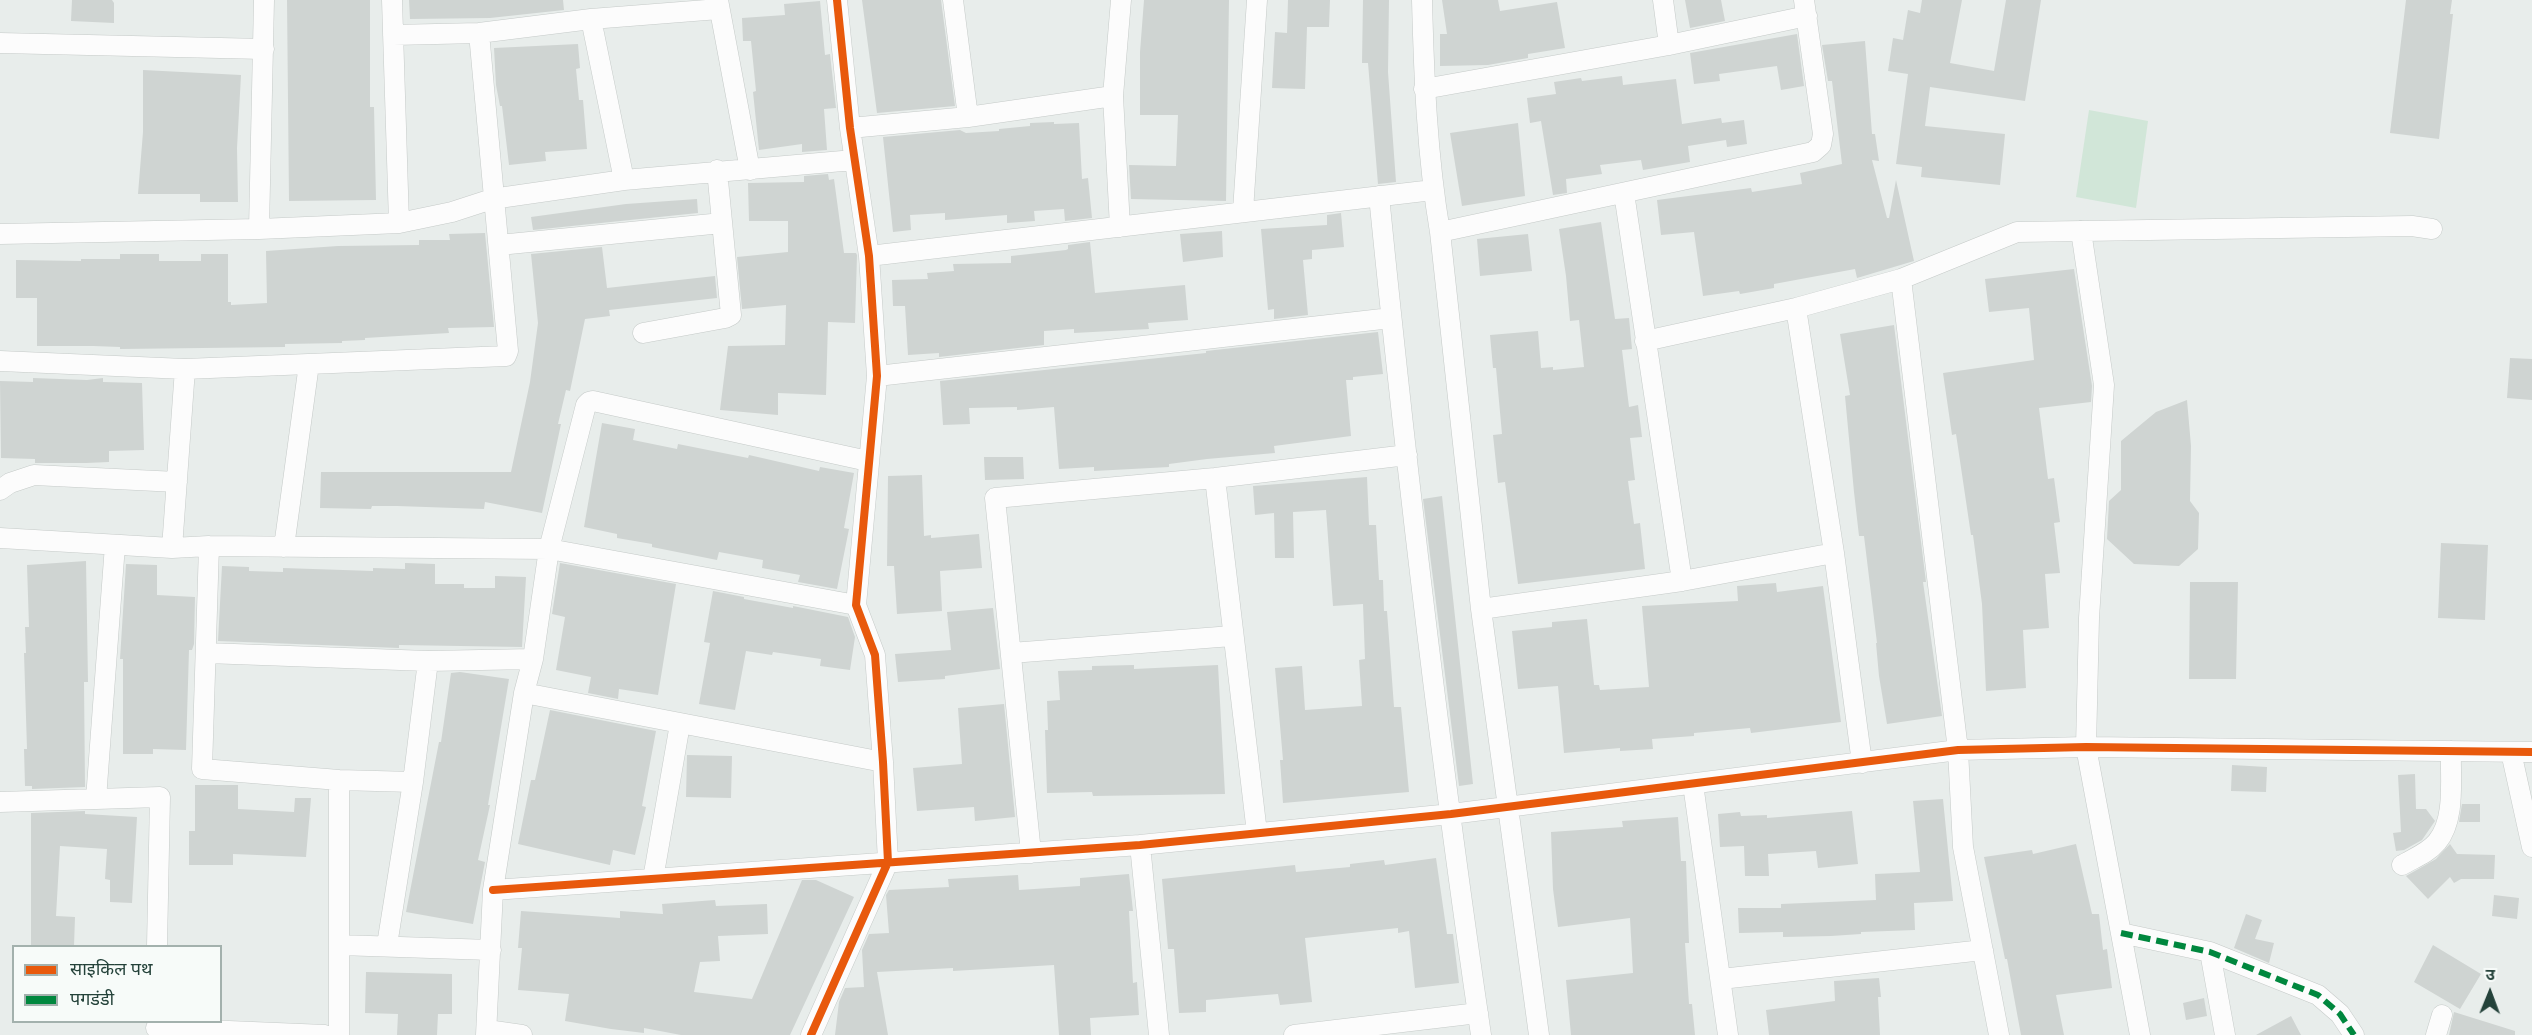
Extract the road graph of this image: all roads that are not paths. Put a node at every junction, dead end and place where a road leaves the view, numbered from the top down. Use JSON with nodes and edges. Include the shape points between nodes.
{"nodes":[{"id":1,"x":264,"y":0,"type":"edge"},
{"id":2,"x":392,"y":0,"type":"edge"},
{"id":3,"x":837,"y":0,"type":"edge"},
{"id":4,"x":953,"y":0,"type":"edge"},
{"id":5,"x":1121,"y":0,"type":"edge"},
{"id":6,"x":1257,"y":0,"type":"edge"},
{"id":7,"x":1422,"y":0,"type":"edge"},
{"id":8,"x":1663,"y":0,"type":"edge"},
{"id":9,"x":719,"y":4,"type":"edge"},
{"id":10,"x":1805,"y":8,"type":"edge"},
{"id":11,"x":591,"y":20,"type":"junction"},
{"id":12,"x":479,"y":33,"type":"junction"},
{"id":13,"x":393,"y":34,"type":"junction"},
{"id":14,"x":0,"y":43,"type":"edge"},
{"id":15,"x":1670,"y":45,"type":"junction"},
{"id":16,"x":264,"y":50,"type":"junction"},
{"id":17,"x":1424,"y":89,"type":"junction"},
{"id":18,"x":1113,"y":96,"type":"junction"},
{"id":19,"x":968,"y":117,"type":"junction"},
{"id":20,"x":850,"y":128,"type":"junction"},
{"id":21,"x":854,"y":160,"type":"junction"},
{"id":22,"x":717,"y":170,"type":"junction"},
{"id":23,"x":750,"y":170,"type":"junction"},
{"id":24,"x":624,"y":180,"type":"junction"},
{"id":25,"x":1433,"y":190,"type":"junction"},
{"id":26,"x":1624,"y":193,"type":"junction"},
{"id":27,"x":1379,"y":196,"type":"junction"},
{"id":28,"x":492,"y":199,"type":"junction"},
{"id":29,"x":1243,"y":211,"type":"junction"},
{"id":30,"x":399,"y":223,"type":"junction"},
{"id":31,"x":722,"y":223,"type":"junction"},
{"id":32,"x":1120,"y":227,"type":"junction"},
{"id":33,"x":258,"y":229,"type":"junction"},
{"id":34,"x":2432,"y":229,"type":"dead end"},
{"id":35,"x":2081,"y":231,"type":"junction"},
{"id":36,"x":1440,"y":232,"type":"junction"},
{"id":37,"x":0,"y":234,"type":"edge"},
{"id":38,"x":499,"y":245,"type":"junction"},
{"id":39,"x":869,"y":255,"type":"junction"},
{"id":40,"x":1901,"y":279,"type":"junction"},
{"id":41,"x":1796,"y":308,"type":"junction"},
{"id":42,"x":1391,"y":318,"type":"junction"},
{"id":43,"x":643,"y":333,"type":"dead end"},
{"id":44,"x":1645,"y":341,"type":"junction"},
{"id":45,"x":0,"y":361,"type":"edge"},
{"id":46,"x":309,"y":364,"type":"junction"},
{"id":47,"x":185,"y":369,"type":"junction"},
{"id":48,"x":877,"y":376,"type":"junction"},
{"id":49,"x":1407,"y":455,"type":"junction"},
{"id":50,"x":868,"y":461,"type":"junction"},
{"id":51,"x":1215,"y":478,"type":"junction"},
{"id":52,"x":177,"y":482,"type":"junction"},
{"id":53,"x":0,"y":490,"type":"edge"},
{"id":54,"x":0,"y":538,"type":"edge"},
{"id":55,"x":115,"y":545,"type":"junction"},
{"id":56,"x":209,"y":546,"type":"junction"},
{"id":57,"x":284,"y":547,"type":"junction"},
{"id":58,"x":172,"y":548,"type":"junction"},
{"id":59,"x":549,"y":549,"type":"junction"},
{"id":60,"x":1834,"y":554,"type":"junction"},
{"id":61,"x":1682,"y":581,"type":"junction"},
{"id":62,"x":856,"y":605,"type":"junction"},
{"id":63,"x":1481,"y":609,"type":"junction"},
{"id":64,"x":1232,"y":636,"type":"junction"},
{"id":65,"x":206,"y":653,"type":"junction"},
{"id":66,"x":1011,"y":653,"type":"junction"},
{"id":67,"x":533,"y":659,"type":"junction"},
{"id":68,"x":428,"y":661,"type":"junction"},
{"id":69,"x":524,"y":693,"type":"junction"},
{"id":70,"x":680,"y":724,"type":"junction"},
{"id":71,"x":2086,"y":747,"type":"junction"},
{"id":72,"x":1958,"y":750,"type":"junction"},
{"id":73,"x":2451,"y":751,"type":"junction"},
{"id":74,"x":2511,"y":752,"type":"junction"},
{"id":75,"x":2532,"y":752,"type":"edge"},
{"id":76,"x":884,"y":762,"type":"junction"},
{"id":77,"x":1862,"y":763,"type":"junction"},
{"id":78,"x":339,"y":780,"type":"junction"},
{"id":79,"x":413,"y":782,"type":"junction"},
{"id":80,"x":1693,"y":784,"type":"junction"},
{"id":81,"x":96,"y":799,"type":"junction"},
{"id":82,"x":0,"y":802,"type":"edge"},
{"id":83,"x":1508,"y":806,"type":"junction"},
{"id":84,"x":1451,"y":814,"type":"junction"},
{"id":85,"x":1257,"y":832,"type":"junction"},
{"id":86,"x":1140,"y":845,"type":"junction"},
{"id":87,"x":2532,"y":848,"type":"edge"},
{"id":88,"x":1031,"y":853,"type":"junction"},
{"id":89,"x":888,"y":862,"type":"junction"},
{"id":90,"x":2402,"y":865,"type":"dead end"},
{"id":91,"x":653,"y":879,"type":"junction"},
{"id":92,"x":493,"y":890,"type":"junction"},
{"id":93,"x":2121,"y":933,"type":"junction"},
{"id":94,"x":157,"y":945,"type":"edge"},
{"id":95,"x":339,"y":945,"type":"junction"},
{"id":96,"x":387,"y":945,"type":"junction"},
{"id":97,"x":491,"y":950,"type":"junction"},
{"id":98,"x":1983,"y":950,"type":"junction"},
{"id":99,"x":2210,"y":952,"type":"junction"},
{"id":100,"x":1721,"y":980,"type":"junction"},
{"id":101,"x":1478,"y":1013,"type":"junction"},
{"id":102,"x":2442,"y":1015,"type":"dead end"},
{"id":103,"x":156,"y":1028,"type":"edge"},
{"id":104,"x":486,"y":1032,"type":"edge"},
{"id":105,"x":325,"y":1035,"type":"edge"},
{"id":106,"x":339,"y":1035,"type":"edge"},
{"id":107,"x":522,"y":1035,"type":"edge"},
{"id":108,"x":811,"y":1035,"type":"edge"},
{"id":109,"x":1159,"y":1035,"type":"edge"},
{"id":110,"x":1294,"y":1035,"type":"edge"},
{"id":111,"x":1481,"y":1035,"type":"edge"},
{"id":112,"x":1539,"y":1035,"type":"edge"},
{"id":113,"x":1728,"y":1035,"type":"edge"},
{"id":114,"x":2000,"y":1035,"type":"edge"},
{"id":115,"x":2140,"y":1035,"type":"edge"},
{"id":116,"x":2225,"y":1035,"type":"edge"},
{"id":117,"x":2354,"y":1035,"type":"edge"},
{"id":118,"x":2436,"y":1035,"type":"edge"}],
"edges":[{"from":1,"to":16,"type":"street"},
{"from":2,"to":13,"type":"street"},
{"from":3,"to":20,"type":"street"},
{"from":4,"to":19,"type":"street"},
{"from":5,"to":18,"type":"street"},
{"from":6,"to":29,"type":"street"},
{"from":7,"to":17,"type":"street"},
{"from":8,"to":15,"type":"street"},
{"from":9,"to":11,"type":"street"},
{"from":9,"to":23,"type":"street"},
{"from":10,"to":15,"type":"street"},
{"from":10,"to":26,"type":"street","via":[[1823,134],[1821,145],[1813,152]]},
{"from":11,"to":12,"type":"street"},
{"from":11,"to":24,"type":"street"},
{"from":12,"to":13,"type":"street"},
{"from":12,"to":28,"type":"street"},
{"from":13,"to":30,"type":"street"},
{"from":14,"to":16,"type":"street"},
{"from":15,"to":17,"type":"street"},
{"from":16,"to":33,"type":"street"},
{"from":17,"to":25,"type":"street"},
{"from":18,"to":19,"type":"street"},
{"from":18,"to":32,"type":"street"},
{"from":19,"to":20,"type":"street"},
{"from":20,"to":21,"type":"street"},
{"from":21,"to":23,"type":"street"},
{"from":21,"to":39,"type":"street"},
{"from":22,"to":23,"type":"street"},
{"from":22,"to":24,"type":"street"},
{"from":22,"to":31,"type":"street"},
{"from":24,"to":28,"type":"street"},
{"from":25,"to":27,"type":"street"},
{"from":25,"to":36,"type":"street"},
{"from":26,"to":36,"type":"street"},
{"from":26,"to":44,"type":"street"},
{"from":27,"to":29,"type":"street"},
{"from":27,"to":42,"type":"street"},
{"from":28,"to":30,"type":"street"},
{"from":28,"to":38,"type":"street"},
{"from":29,"to":32,"type":"street"},
{"from":30,"to":33,"type":"street"},
{"from":31,"to":38,"type":"street"},
{"from":31,"to":43,"type":"street","via":[[731,315]]},
{"from":32,"to":39,"type":"street"},
{"from":33,"to":37,"type":"street"},
{"from":34,"to":35,"type":"street","via":[[2412,226]]},
{"from":35,"to":40,"type":"street","via":[[2017,232]]},
{"from":35,"to":71,"type":"street","via":[[2104,385],[2089,618]]},
{"from":36,"to":63,"type":"street"},
{"from":38,"to":46,"type":"street","via":[[506,356]]},
{"from":39,"to":48,"type":"street"},
{"from":40,"to":41,"type":"street"},
{"from":40,"to":72,"type":"street"},
{"from":41,"to":44,"type":"street"},
{"from":41,"to":60,"type":"street"},
{"from":42,"to":48,"type":"street"},
{"from":42,"to":49,"type":"street"},
{"from":44,"to":61,"type":"street"},
{"from":45,"to":47,"type":"street"},
{"from":46,"to":47,"type":"street"},
{"from":46,"to":57,"type":"street"},
{"from":47,"to":52,"type":"street"},
{"from":48,"to":50,"type":"street"},
{"from":49,"to":51,"type":"street"},
{"from":49,"to":84,"type":"street"},
{"from":50,"to":59,"type":"street","via":[[589,402]]},
{"from":50,"to":62,"type":"street"},
{"from":51,"to":64,"type":"street"},
{"from":51,"to":66,"type":"street","via":[[995,498]]},
{"from":52,"to":53,"type":"street","via":[[34,475]]},
{"from":52,"to":58,"type":"street"},
{"from":54,"to":55,"type":"street"},
{"from":55,"to":58,"type":"street"},
{"from":55,"to":81,"type":"street"},
{"from":56,"to":57,"type":"street"},
{"from":56,"to":58,"type":"street"},
{"from":56,"to":65,"type":"street"},
{"from":57,"to":59,"type":"street"},
{"from":59,"to":62,"type":"street"},
{"from":59,"to":67,"type":"street"},
{"from":60,"to":61,"type":"street"},
{"from":60,"to":77,"type":"street"},
{"from":61,"to":63,"type":"street"},
{"from":62,"to":76,"type":"street","via":[[875,655]]},
{"from":63,"to":83,"type":"street"},
{"from":64,"to":66,"type":"street"},
{"from":64,"to":85,"type":"street"},
{"from":65,"to":68,"type":"street"},
{"from":65,"to":78,"type":"street","via":[[202,769]]},
{"from":66,"to":88,"type":"street"},
{"from":67,"to":68,"type":"street"},
{"from":67,"to":69,"type":"street"},
{"from":68,"to":79,"type":"street"},
{"from":69,"to":70,"type":"street"},
{"from":69,"to":92,"type":"street"},
{"from":70,"to":76,"type":"street"},
{"from":70,"to":91,"type":"street"},
{"from":71,"to":72,"type":"street"},
{"from":71,"to":73,"type":"street"},
{"from":71,"to":93,"type":"street"},
{"from":72,"to":77,"type":"street"},
{"from":72,"to":98,"type":"street","via":[[1963,847]]},
{"from":73,"to":74,"type":"street"},
{"from":73,"to":90,"type":"street","via":[[2446,827],[2438,841]]},
{"from":74,"to":75,"type":"street"},
{"from":74,"to":87,"type":"street"},
{"from":76,"to":89,"type":"street"},
{"from":77,"to":80,"type":"street"},
{"from":78,"to":79,"type":"street"},
{"from":78,"to":95,"type":"street"},
{"from":79,"to":96,"type":"street"},
{"from":80,"to":83,"type":"street"},
{"from":80,"to":100,"type":"street"},
{"from":81,"to":82,"type":"street"},
{"from":81,"to":94,"type":"street","via":[[159,797]]},
{"from":83,"to":84,"type":"street"},
{"from":83,"to":112,"type":"street"},
{"from":84,"to":85,"type":"street"},
{"from":84,"to":101,"type":"street"},
{"from":85,"to":86,"type":"street"},
{"from":86,"to":88,"type":"street"},
{"from":86,"to":109,"type":"street"},
{"from":88,"to":89,"type":"street"},
{"from":89,"to":91,"type":"street"},
{"from":89,"to":108,"type":"street"},
{"from":91,"to":92,"type":"street"},
{"from":92,"to":97,"type":"street"},
{"from":93,"to":99,"type":"street"},
{"from":93,"to":115,"type":"street"},
{"from":95,"to":96,"type":"street"},
{"from":95,"to":106,"type":"street"},
{"from":96,"to":97,"type":"street"},
{"from":97,"to":104,"type":"street"},
{"from":98,"to":100,"type":"street"},
{"from":98,"to":114,"type":"street"},
{"from":99,"to":116,"type":"street"},
{"from":99,"to":117,"type":"street","via":[[2318,995],[2340,1014]]},
{"from":100,"to":113,"type":"street"},
{"from":101,"to":110,"type":"street"},
{"from":101,"to":111,"type":"street"},
{"from":102,"to":118,"type":"street"},
{"from":103,"to":105,"type":"street"},
{"from":104,"to":107,"type":"street"}]}
